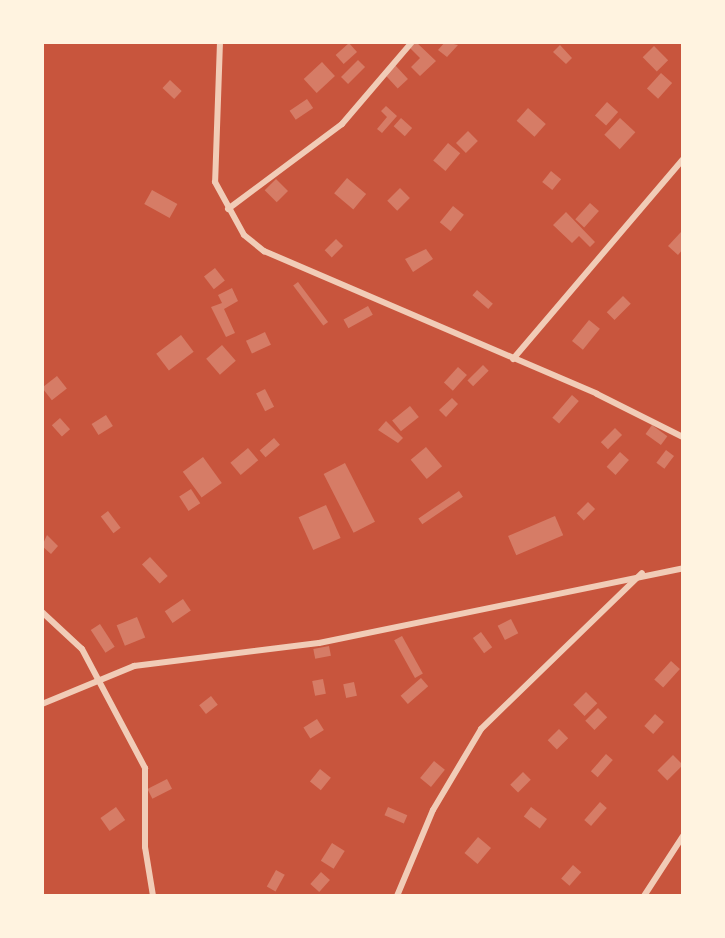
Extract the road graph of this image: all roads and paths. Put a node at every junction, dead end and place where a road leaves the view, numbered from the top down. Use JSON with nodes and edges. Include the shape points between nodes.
{"nodes":[{"id":1,"x":220,"y":42,"type":"edge"},
{"id":2,"x":412,"y":42,"type":"edge"},
{"id":3,"x":683,"y":159,"type":"edge"},
{"id":4,"x":228,"y":209,"type":"junction"},
{"id":5,"x":513,"y":359,"type":"junction"},
{"id":6,"x":683,"y":437,"type":"edge"},
{"id":7,"x":683,"y":568,"type":"edge"},
{"id":8,"x":642,"y":573,"type":"junction"},
{"id":9,"x":42,"y":612,"type":"edge"},
{"id":10,"x":97,"y":678,"type":"junction"},
{"id":11,"x":42,"y":704,"type":"edge"},
{"id":12,"x":683,"y":836,"type":"edge"},
{"id":13,"x":153,"y":896,"type":"edge"},
{"id":14,"x":397,"y":896,"type":"edge"},
{"id":15,"x":644,"y":896,"type":"edge"}],
"edges":[{"from":1,"to":4,"type":"street","via":[[215,182]]},
{"from":2,"to":4,"type":"street","via":[[342,124]]},
{"from":3,"to":5,"type":"street"},
{"from":4,"to":5,"type":"street","via":[[244,235],[264,251]]},
{"from":5,"to":6,"type":"street"},
{"from":7,"to":8,"type":"street"},
{"from":8,"to":10,"type":"street","via":[[398,628],[134,666]]},
{"from":8,"to":14,"type":"street","via":[[481,729],[433,810]]},
{"from":9,"to":10,"type":"street","via":[[66,629]]},
{"from":10,"to":11,"type":"street"},
{"from":10,"to":13,"type":"street","via":[[145,768],[145,847]]},
{"from":12,"to":15,"type":"street"}]}
